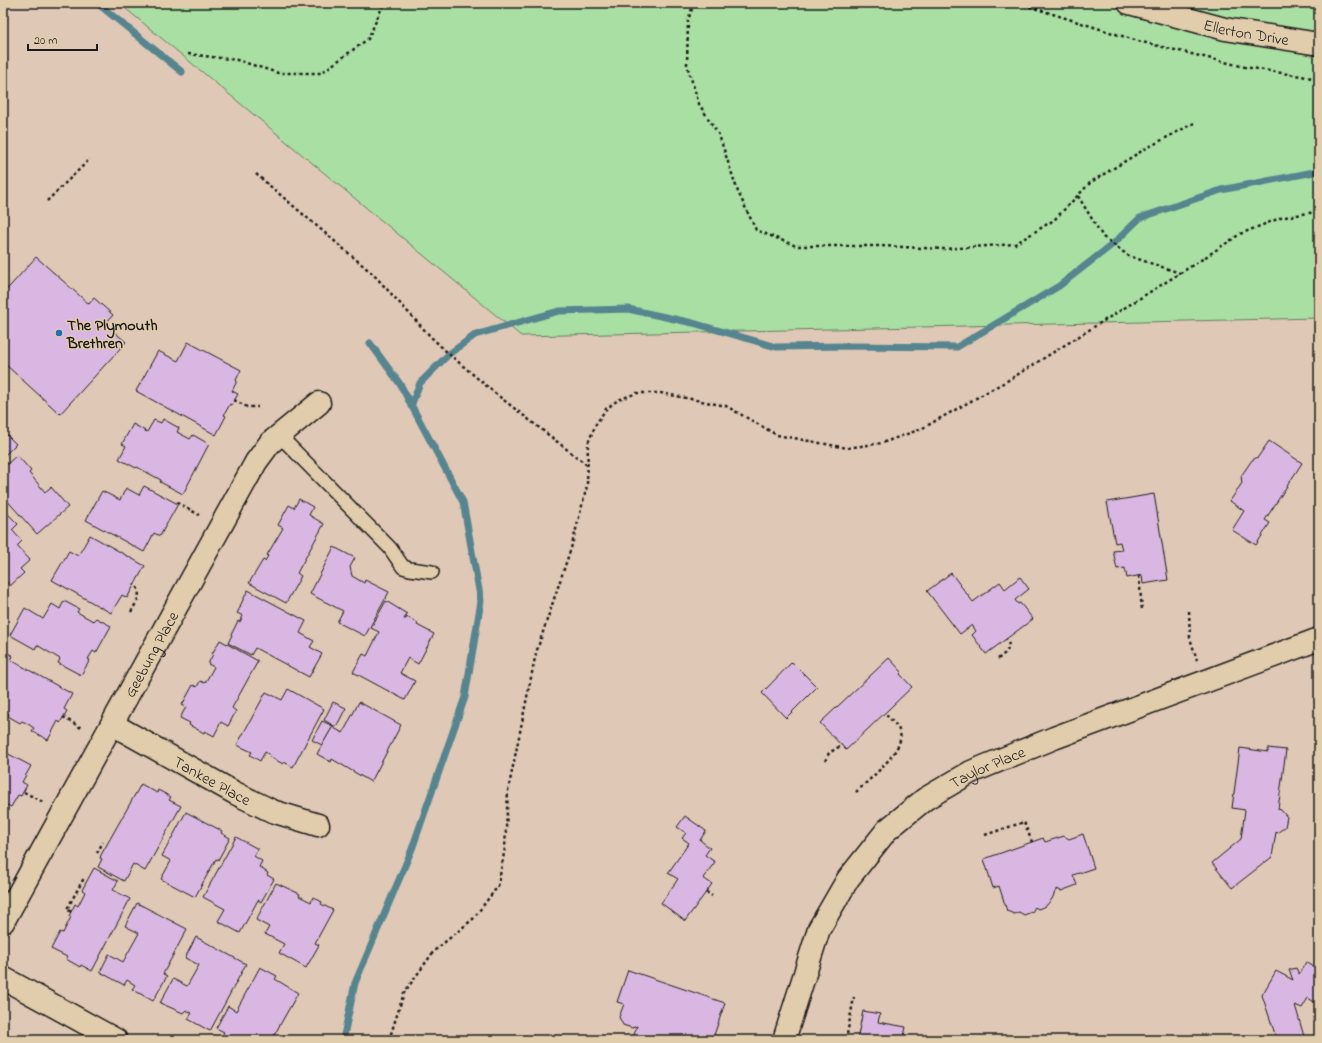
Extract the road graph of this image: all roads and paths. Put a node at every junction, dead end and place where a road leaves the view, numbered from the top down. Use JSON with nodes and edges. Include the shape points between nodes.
{"nodes":[{"id":1,"x":384,"y":3,"type":"edge"},
{"id":2,"x":694,"y":3,"type":"edge"},
{"id":3,"x":1018,"y":3,"type":"edge"},
{"id":4,"x":1129,"y":3,"type":"edge"},
{"id":5,"x":1319,"y":44,"type":"edge"},
{"id":6,"x":188,"y":54,"type":"dead end"},
{"id":7,"x":1319,"y":79,"type":"edge"},
{"id":8,"x":1194,"y":123,"type":"dead end"},
{"id":9,"x":90,"y":159,"type":"dead end"},
{"id":10,"x":256,"y":174,"type":"dead end"},
{"id":11,"x":1078,"y":196,"type":"junction"},
{"id":12,"x":47,"y":202,"type":"dead end"},
{"id":13,"x":1319,"y":212,"type":"edge"},
{"id":14,"x":1180,"y":274,"type":"junction"},
{"id":15,"x":234,"y":400,"type":"dead end"},
{"id":16,"x":319,"y":403,"type":"dead end"},
{"id":17,"x":258,"y":407,"type":"dead end"},
{"id":18,"x":279,"y":435,"type":"junction"},
{"id":19,"x":587,"y":465,"type":"junction"},
{"id":20,"x":177,"y":502,"type":"dead end"},
{"id":21,"x":199,"y":515,"type":"dead end"},
{"id":22,"x":432,"y":572,"type":"dead end"},
{"id":23,"x":1139,"y":576,"type":"dead end"},
{"id":24,"x":134,"y":584,"type":"dead end"},
{"id":25,"x":1142,"y":610,"type":"dead end"},
{"id":26,"x":1189,"y":611,"type":"dead end"},
{"id":27,"x":131,"y":612,"type":"dead end"},
{"id":28,"x":1006,"y":639,"type":"dead end"},
{"id":29,"x":1319,"y":639,"type":"edge"},
{"id":30,"x":998,"y":659,"type":"dead end"},
{"id":31,"x":1204,"y":682,"type":"junction"},
{"id":32,"x":884,"y":714,"type":"dead end"},
{"id":33,"x":63,"y":717,"type":"dead end"},
{"id":34,"x":112,"y":724,"type":"junction"},
{"id":35,"x":83,"y":729,"type":"dead end"},
{"id":36,"x":842,"y":745,"type":"dead end"},
{"id":37,"x":825,"y":761,"type":"dead end"},
{"id":38,"x":24,"y":792,"type":"dead end"},
{"id":39,"x":856,"y":792,"type":"dead end"},
{"id":40,"x":43,"y":802,"type":"dead end"},
{"id":41,"x":318,"y":825,"type":"dead end"},
{"id":42,"x":985,"y":835,"type":"dead end"},
{"id":43,"x":104,"y":842,"type":"dead end"},
{"id":44,"x":1032,"y":842,"type":"dead end"},
{"id":45,"x":97,"y":853,"type":"dead end"},
{"id":46,"x":84,"y":878,"type":"dead end"},
{"id":47,"x":706,"y":892,"type":"dead end"},
{"id":48,"x":712,"y":896,"type":"dead end"},
{"id":49,"x":71,"y":912,"type":"dead end"},
{"id":50,"x":3,"y":922,"type":"edge"},
{"id":51,"x":3,"y":978,"type":"edge"},
{"id":52,"x":854,"y":997,"type":"dead end"},
{"id":53,"x":116,"y":1040,"type":"edge"},
{"id":54,"x":389,"y":1040,"type":"edge"},
{"id":55,"x":784,"y":1040,"type":"edge"},
{"id":56,"x":846,"y":1040,"type":"edge"}],
"edges":[{"from":1,"to":6,"type":"path","via":[[368,40],[321,73],[278,73],[237,60]]},
{"from":2,"to":11,"type":"path","via":[[688,20],[687,65],[699,104],[719,135],[738,192],[756,230],[796,246],[944,249],[1015,244],[1054,220]]},
{"from":3,"to":7,"type":"path","via":[[1138,41],[1245,67]]},
{"from":4,"to":5,"type":"street","name":"Ellerton Drive","via":[[1225,29]]},
{"from":8,"to":11,"type":"path","via":[[1091,182]]},
{"from":9,"to":12,"type":"path"},
{"from":10,"to":19,"type":"path","via":[[373,274],[444,349],[496,394]]},
{"from":11,"to":14,"type":"path","via":[[1103,237],[1129,256]]},
{"from":13,"to":14,"type":"path","via":[[1280,218],[1240,234]]},
{"from":14,"to":19,"type":"path","via":[[1012,378],[921,429],[882,443],[847,448],[777,435],[726,406],[661,392],[637,393],[618,400],[606,409],[599,419],[588,443]]},
{"from":15,"to":17,"type":"path","via":[[247,407]]},
{"from":16,"to":18,"type":"street","name":"Geebung Place"},
{"from":18,"to":22,"type":"lane","via":[[390,548],[403,567]]},
{"from":18,"to":34,"type":"street","name":"Geebung Place","via":[[256,462]]},
{"from":19,"to":54,"type":"path","via":[[586,486],[572,545],[536,653],[516,745],[508,791],[505,848],[498,886],[473,919],[434,951],[404,993]]},
{"from":20,"to":21,"type":"path"},
{"from":23,"to":25,"type":"path"},
{"from":24,"to":27,"type":"path","via":[[139,594]]},
{"from":26,"to":31,"type":"path","via":[[1190,638]]},
{"from":28,"to":30,"type":"path","via":[[1009,648]]},
{"from":29,"to":31,"type":"street","name":"Taylor Place"},
{"from":31,"to":55,"type":"street","name":"Taylor Place","via":[[971,772],[925,799],[887,830],[848,879],[819,929]]},
{"from":32,"to":39,"type":"path","via":[[896,725],[901,739],[896,750]]},
{"from":33,"to":35,"type":"path"},
{"from":34,"to":41,"type":"street","name":"Tankee Place","via":[[249,800],[272,811]]},
{"from":34,"to":50,"type":"street","name":"Geebung Place"},
{"from":36,"to":37,"type":"path","via":[[829,753]]},
{"from":38,"to":40,"type":"path"},
{"from":42,"to":44,"type":"path","via":[[1024,822]]},
{"from":43,"to":45,"type":"path"},
{"from":46,"to":49,"type":"path","via":[[67,909]]},
{"from":47,"to":48,"type":"path"},
{"from":51,"to":53,"type":"street"},
{"from":52,"to":56,"type":"path"}]}
